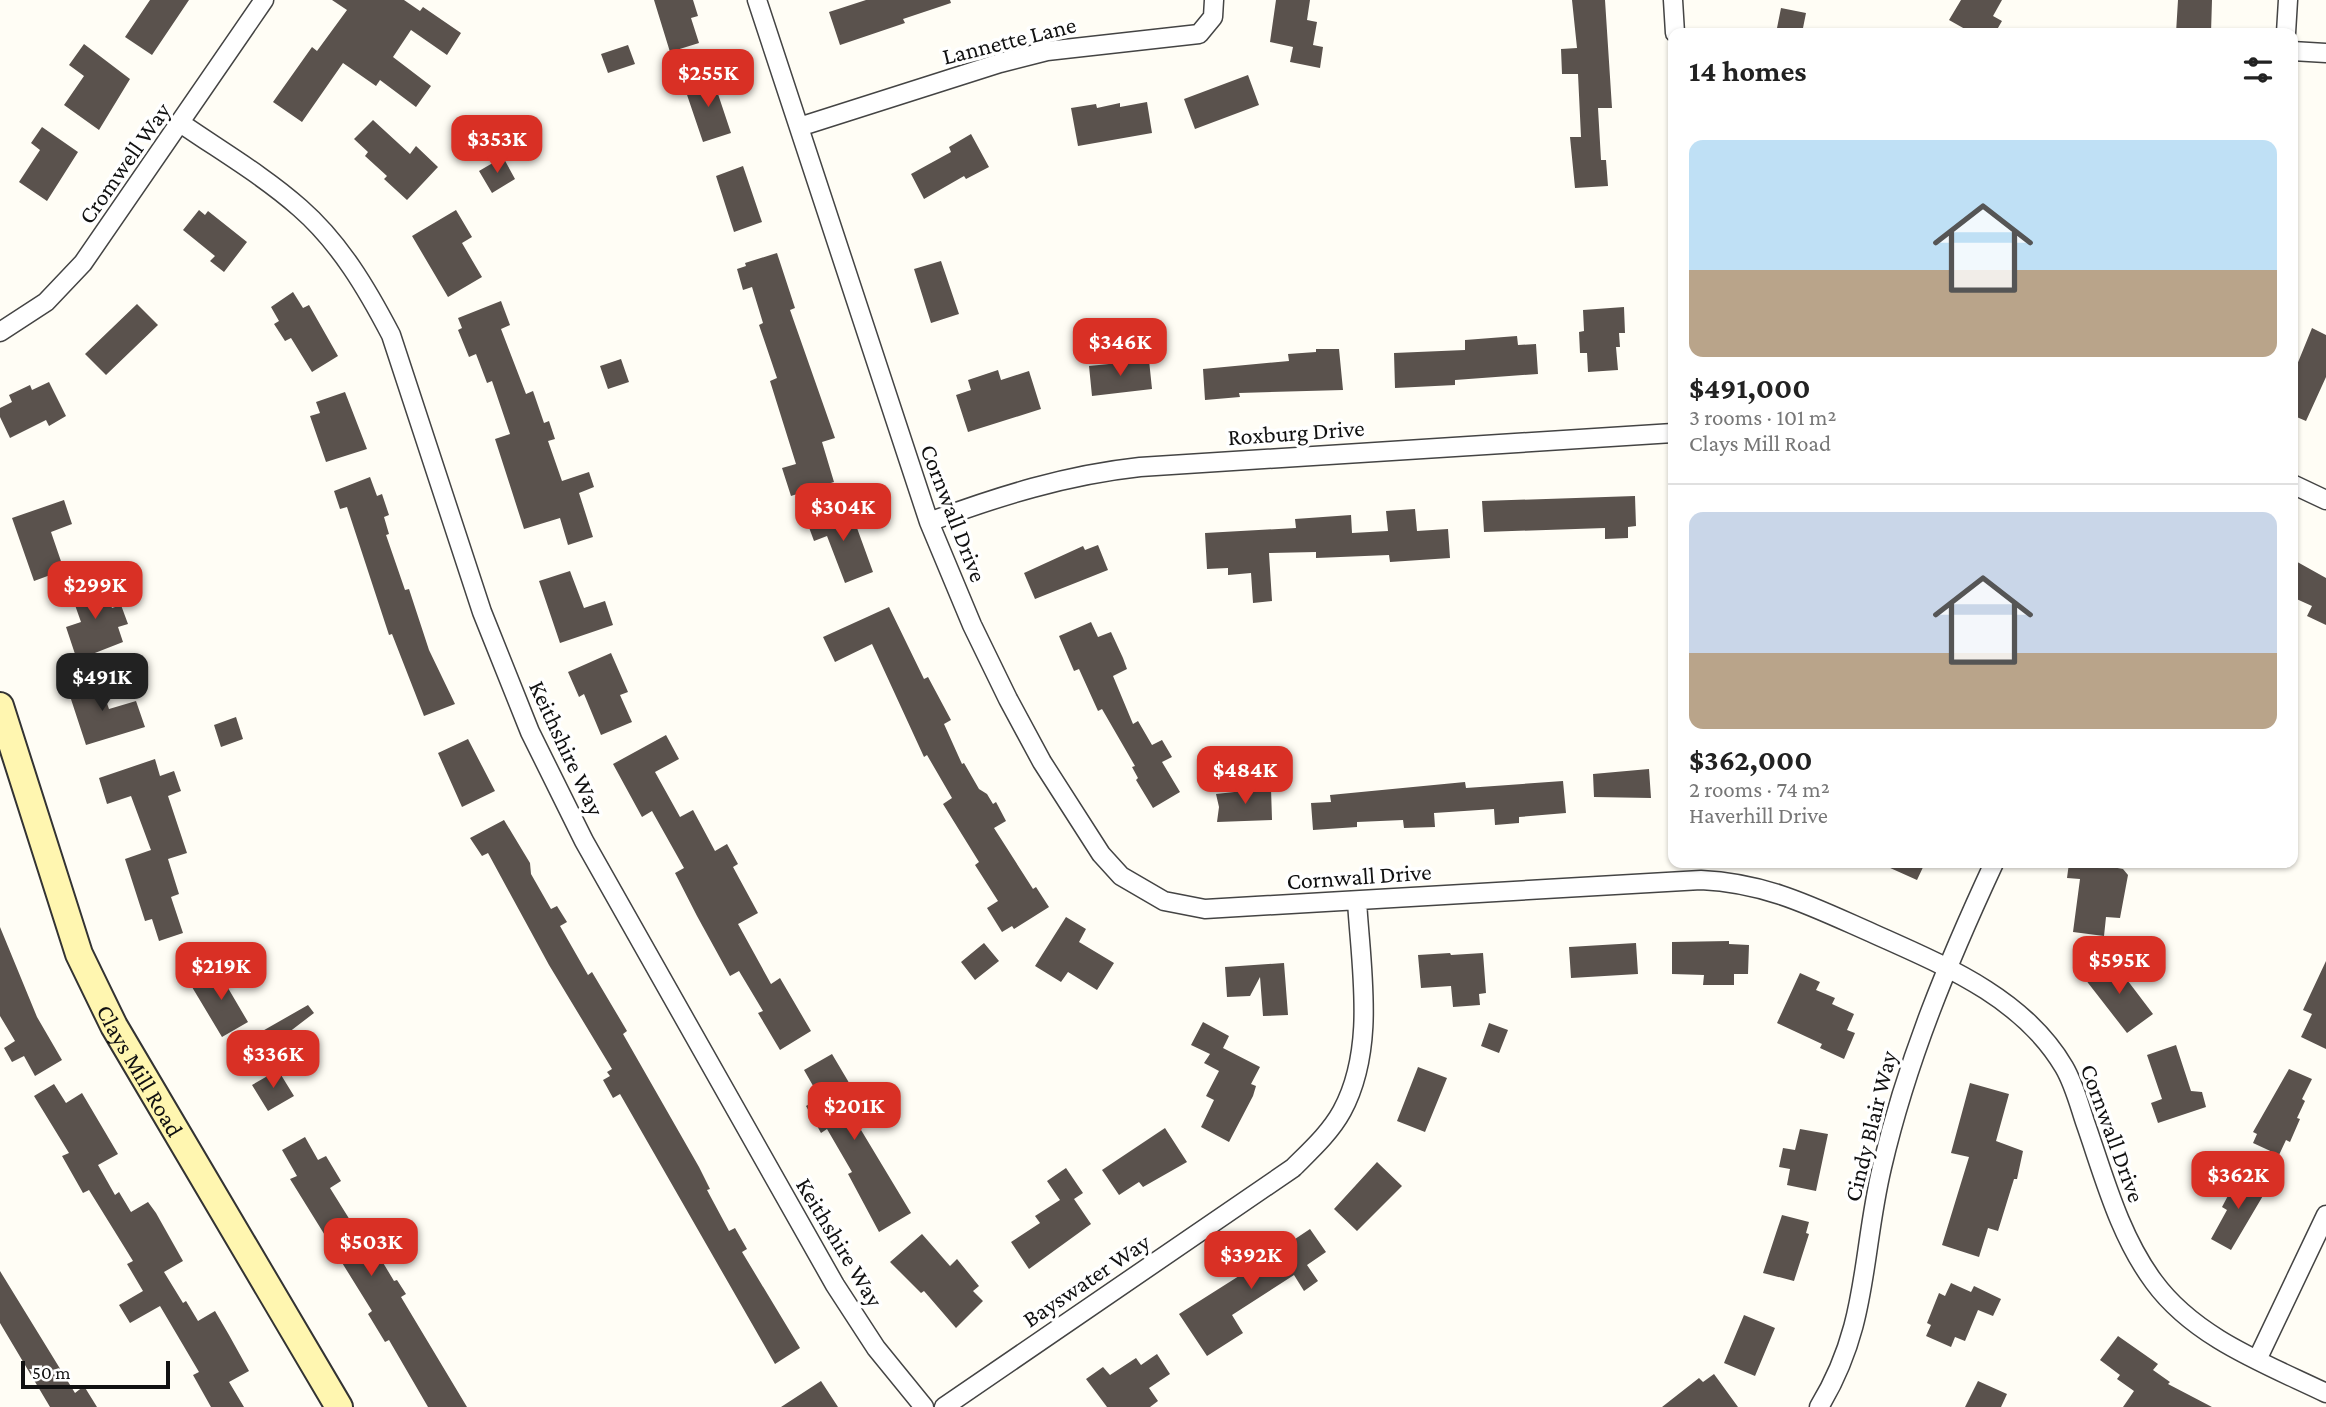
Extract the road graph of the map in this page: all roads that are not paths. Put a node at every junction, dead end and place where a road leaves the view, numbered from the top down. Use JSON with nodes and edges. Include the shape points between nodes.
{"nodes":[{"id":1,"x":264,"y":0,"type":"edge"},
{"id":2,"x":757,"y":0,"type":"edge"},
{"id":3,"x":1214,"y":0,"type":"edge"},
{"id":4,"x":1673,"y":0,"type":"edge"},
{"id":5,"x":2288,"y":0,"type":"edge"},
{"id":6,"x":1675,"y":28,"type":"edge"},
{"id":7,"x":2286,"y":28,"type":"edge"},
{"id":8,"x":2298,"y":51,"type":"edge"},
{"id":9,"x":2326,"y":53,"type":"edge"},
{"id":10,"x":182,"y":124,"type":"junction"},
{"id":11,"x":799,"y":127,"type":"junction"},
{"id":12,"x":0,"y":332,"type":"edge"},
{"id":13,"x":1668,"y":433,"type":"edge"},
{"id":14,"x":2298,"y":487,"type":"edge"},
{"id":15,"x":2326,"y":500,"type":"edge"},
{"id":16,"x":929,"y":522,"type":"junction"},
{"id":17,"x":0,"y":706,"type":"edge"},
{"id":18,"x":1992,"y":868,"type":"edge"},
{"id":19,"x":1357,"y":901,"type":"junction"},
{"id":20,"x":1946,"y":966,"type":"junction"},
{"id":21,"x":2326,"y":1215,"type":"edge"},
{"id":22,"x":2257,"y":1360,"type":"junction"},
{"id":23,"x":2326,"y":1394,"type":"edge"},
{"id":24,"x":339,"y":1407,"type":"edge"},
{"id":25,"x":924,"y":1407,"type":"edge"},
{"id":26,"x":944,"y":1407,"type":"edge"},
{"id":27,"x":1819,"y":1407,"type":"edge"}],
"edges":[{"from":1,"to":10,"type":"street","name":"Cromwell Way"},
{"from":2,"to":11,"type":"street","name":"Cornwall Drive"},
{"from":3,"to":11,"type":"street","name":"Lannette Lane","via":[[1213,17],[1199,34],[1047,51]]},
{"from":4,"to":6,"type":"street"},
{"from":5,"to":7,"type":"street"},
{"from":8,"to":9,"type":"street"},
{"from":10,"to":12,"type":"street","name":"Cromwell Way","via":[[66,283]]},
{"from":10,"to":25,"type":"street","name":"Keithshire Way","via":[[301,209],[338,250],[373,302],[391,335],[507,676],[584,841],[835,1285],[876,1348]]},
{"from":11,"to":16,"type":"street","name":"Cornwall Drive"},
{"from":13,"to":16,"type":"street","name":"Roxburg Drive","via":[[1112,470],[1047,482]]},
{"from":14,"to":15,"type":"street"},
{"from":16,"to":19,"type":"street","name":"Cornwall Drive","via":[[1013,709],[1101,854],[1121,876],[1164,901],[1205,909]]},
{"from":17,"to":24,"type":"main road","name":"Clays Mill Road","via":[[90,980]]},
{"from":18,"to":20,"type":"street","name":"Cindy Blair Way"},
{"from":19,"to":20,"type":"street","name":"Cornwall Drive","via":[[1727,881],[1783,894]]},
{"from":19,"to":26,"type":"street","name":"Bayswater Way","via":[[1364,1014],[1358,1067],[1341,1113],[1321,1140],[1293,1168]]},
{"from":20,"to":22,"type":"street","name":"Cornwall Drive","via":[[2011,1007],[2065,1068],[2120,1221],[2155,1284],[2198,1325]]},
{"from":20,"to":27,"type":"street","name":"Cindy Blair Way","via":[[1895,1116],[1854,1330]]},
{"from":21,"to":22,"type":"street"},
{"from":22,"to":23,"type":"street","name":"Cornwall Drive"}]}
